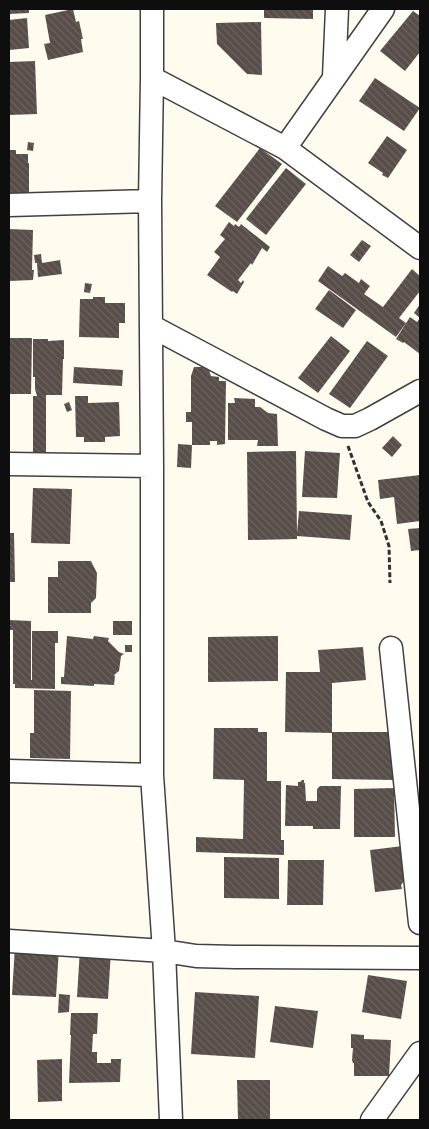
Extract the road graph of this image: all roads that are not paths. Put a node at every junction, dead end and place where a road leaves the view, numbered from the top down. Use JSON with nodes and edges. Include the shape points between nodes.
{"nodes":[{"id":1,"x":152,"y":9,"type":"edge"},
{"id":2,"x":337,"y":9,"type":"edge"},
{"id":3,"x":383,"y":9,"type":"edge"},
{"id":4,"x":334,"y":77,"type":"junction"},
{"id":5,"x":152,"y":78,"type":"junction"},
{"id":6,"x":285,"y":148,"type":"junction"},
{"id":7,"x":150,"y":201,"type":"junction"},
{"id":8,"x":9,"y":205,"type":"edge"},
{"id":9,"x":420,"y":248,"type":"edge"},
{"id":10,"x":151,"y":326,"type":"junction"},
{"id":11,"x":420,"y":391,"type":"edge"},
{"id":12,"x":9,"y":464,"type":"edge"},
{"id":13,"x":152,"y":466,"type":"junction"},
{"id":14,"x":391,"y":648,"type":"dead end"},
{"id":15,"x":9,"y":771,"type":"edge"},
{"id":16,"x":152,"y":776,"type":"junction"},
{"id":17,"x":420,"y":923,"type":"edge"},
{"id":18,"x":9,"y":941,"type":"edge"},
{"id":19,"x":164,"y":951,"type":"junction"},
{"id":20,"x":420,"y":958,"type":"edge"},
{"id":21,"x":420,"y":1053,"type":"edge"},
{"id":22,"x":170,"y":1120,"type":"edge"},
{"id":23,"x":372,"y":1120,"type":"edge"}],
"edges":[{"from":1,"to":5,"type":"street"},
{"from":2,"to":4,"type":"street"},
{"from":3,"to":4,"type":"street"},
{"from":4,"to":6,"type":"street"},
{"from":5,"to":6,"type":"street"},
{"from":5,"to":7,"type":"street"},
{"from":6,"to":9,"type":"street"},
{"from":7,"to":8,"type":"street"},
{"from":7,"to":10,"type":"street"},
{"from":10,"to":11,"type":"street","via":[[342,426],[355,426]]},
{"from":10,"to":13,"type":"street"},
{"from":12,"to":13,"type":"street"},
{"from":13,"to":16,"type":"street"},
{"from":14,"to":17,"type":"street"},
{"from":15,"to":16,"type":"street"},
{"from":16,"to":19,"type":"street"},
{"from":18,"to":19,"type":"street"},
{"from":19,"to":20,"type":"street","via":[[196,956]]},
{"from":19,"to":22,"type":"street"},
{"from":21,"to":23,"type":"street"}]}
